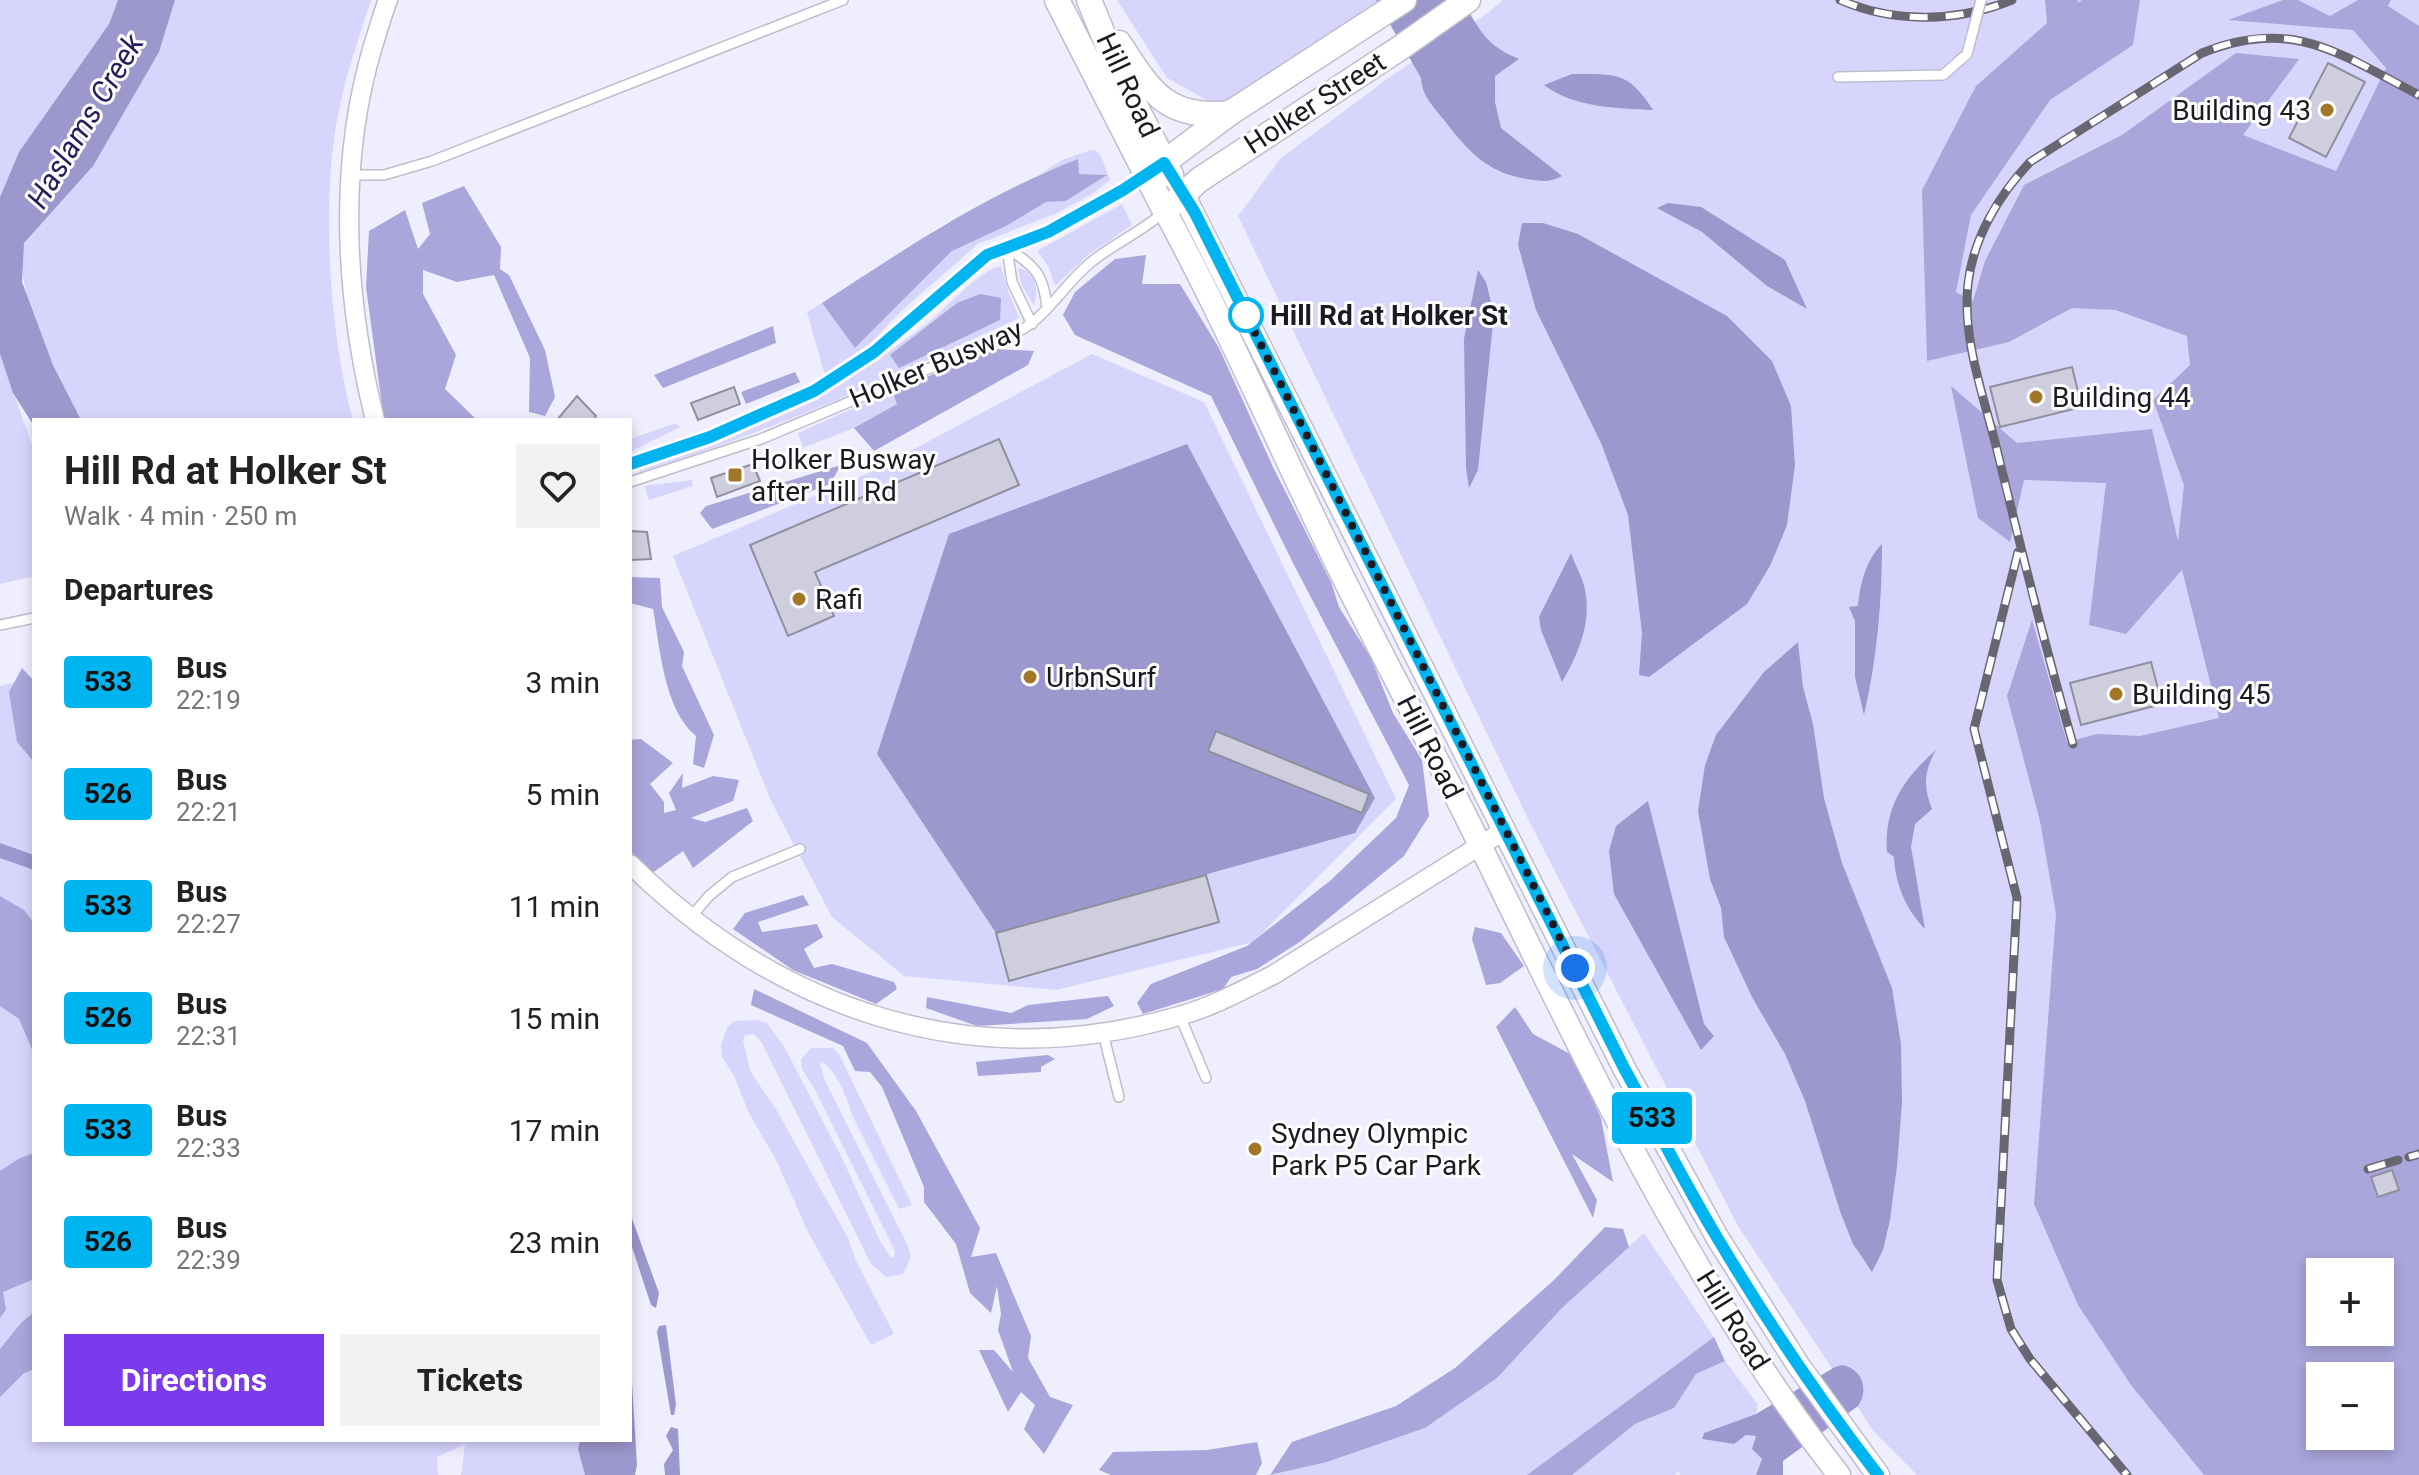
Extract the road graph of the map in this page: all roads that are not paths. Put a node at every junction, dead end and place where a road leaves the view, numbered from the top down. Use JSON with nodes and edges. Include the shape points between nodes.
{"nodes":[{"id":1,"x":388,"y":0,"type":"edge"},
{"id":2,"x":843,"y":0,"type":"edge"},
{"id":3,"x":1057,"y":0,"type":"edge"},
{"id":4,"x":1091,"y":0,"type":"edge"},
{"id":5,"x":1404,"y":0,"type":"edge"},
{"id":6,"x":1468,"y":0,"type":"edge"},
{"id":7,"x":1981,"y":0,"type":"edge"},
{"id":8,"x":1838,"y":77,"type":"dead end"},
{"id":9,"x":1230,"y":113,"type":"junction"},
{"id":10,"x":1155,"y":170,"type":"junction"},
{"id":11,"x":349,"y":175,"type":"junction"},
{"id":12,"x":1183,"y":194,"type":"junction"},
{"id":13,"x":1165,"y":211,"type":"junction"},
{"id":14,"x":1007,"y":248,"type":"junction"},
{"id":15,"x":1047,"y":309,"type":"junction"},
{"id":16,"x":1032,"y":324,"type":"junction"},
{"id":17,"x":375,"y":418,"type":"edge"},
{"id":18,"x":632,"y":463,"type":"edge"},
{"id":19,"x":632,"y":481,"type":"edge"},
{"id":20,"x":32,"y":618,"type":"edge"},
{"id":21,"x":0,"y":625,"type":"edge"},
{"id":22,"x":1505,"y":830,"type":"junction"},
{"id":23,"x":1480,"y":844,"type":"junction"},
{"id":24,"x":800,"y":849,"type":"dead end"},
{"id":25,"x":632,"y":866,"type":"edge"},
{"id":26,"x":690,"y":918,"type":"junction"},
{"id":27,"x":1180,"y":1016,"type":"junction"},
{"id":28,"x":1103,"y":1033,"type":"junction"},
{"id":29,"x":1206,"y":1078,"type":"dead end"},
{"id":30,"x":1119,"y":1097,"type":"dead end"},
{"id":31,"x":1839,"y":1475,"type":"edge"},
{"id":32,"x":1878,"y":1475,"type":"edge"}],
"edges":[{"from":1,"to":11,"type":"street","via":[[364,78]]},
{"from":2,"to":11,"type":"lane","via":[[432,161],[384,175]]},
{"from":3,"to":10,"type":"main road","name":"Hill Road"},
{"from":4,"to":9,"type":"main road","via":[[1160,99],[1192,113]]},
{"from":4,"to":10,"type":"main road","name":"Hill Road"},
{"from":5,"to":9,"type":"main road","name":"Holker Street"},
{"from":6,"to":12,"type":"main road","name":"Holker Street"},
{"from":7,"to":8,"type":"lane","bridge":true,"via":[[1967,54],[1943,75]]},
{"from":9,"to":10,"type":"main road","name":"Holker Street"},
{"from":10,"to":12,"type":"main road","name":"Hill Road"},
{"from":10,"to":13,"type":"main road","name":"Hill Road"},
{"from":10,"to":14,"type":"lane","name":"Holker Busway","via":[[1048,232]]},
{"from":11,"to":17,"type":"street","via":[[358,331]]},
{"from":12,"to":13,"type":"main road","name":"Holker Street"},
{"from":12,"to":22,"type":"street","name":"Hill Road"},
{"from":13,"to":15,"type":"lane","name":"Holker Busway","via":[[1089,264]]},
{"from":13,"to":23,"type":"street","name":"Hill Road","via":[[1339,570]]},
{"from":14,"to":15,"type":"lane","via":[[1041,277]]},
{"from":14,"to":16,"type":"lane","via":[[1012,282]]},
{"from":14,"to":18,"type":"lane","name":"Holker Busway","via":[[982,258],[892,338],[814,391],[710,437]]},
{"from":15,"to":16,"type":"lane","name":"Holker Busway"},
{"from":16,"to":19,"type":"lane","name":"Holker Busway","via":[[761,439]]},
{"from":20,"to":21,"type":"lane"},
{"from":22,"to":23,"type":"street"},
{"from":22,"to":32,"type":"street","name":"Hill Road","via":[[1624,1068],[1717,1237],[1798,1365]]},
{"from":23,"to":27,"type":"street","via":[[1273,975]]},
{"from":23,"to":31,"type":"street","name":"Hill Road","via":[[1600,1089],[1691,1252],[1773,1384]]},
{"from":24,"to":26,"type":"lane","via":[[732,877]]},
{"from":25,"to":26,"type":"street"},
{"from":26,"to":28,"type":"street","via":[[769,972],[870,1016],[987,1038]]},
{"from":27,"to":28,"type":"street"},
{"from":27,"to":29,"type":"lane"},
{"from":28,"to":30,"type":"lane"}]}
